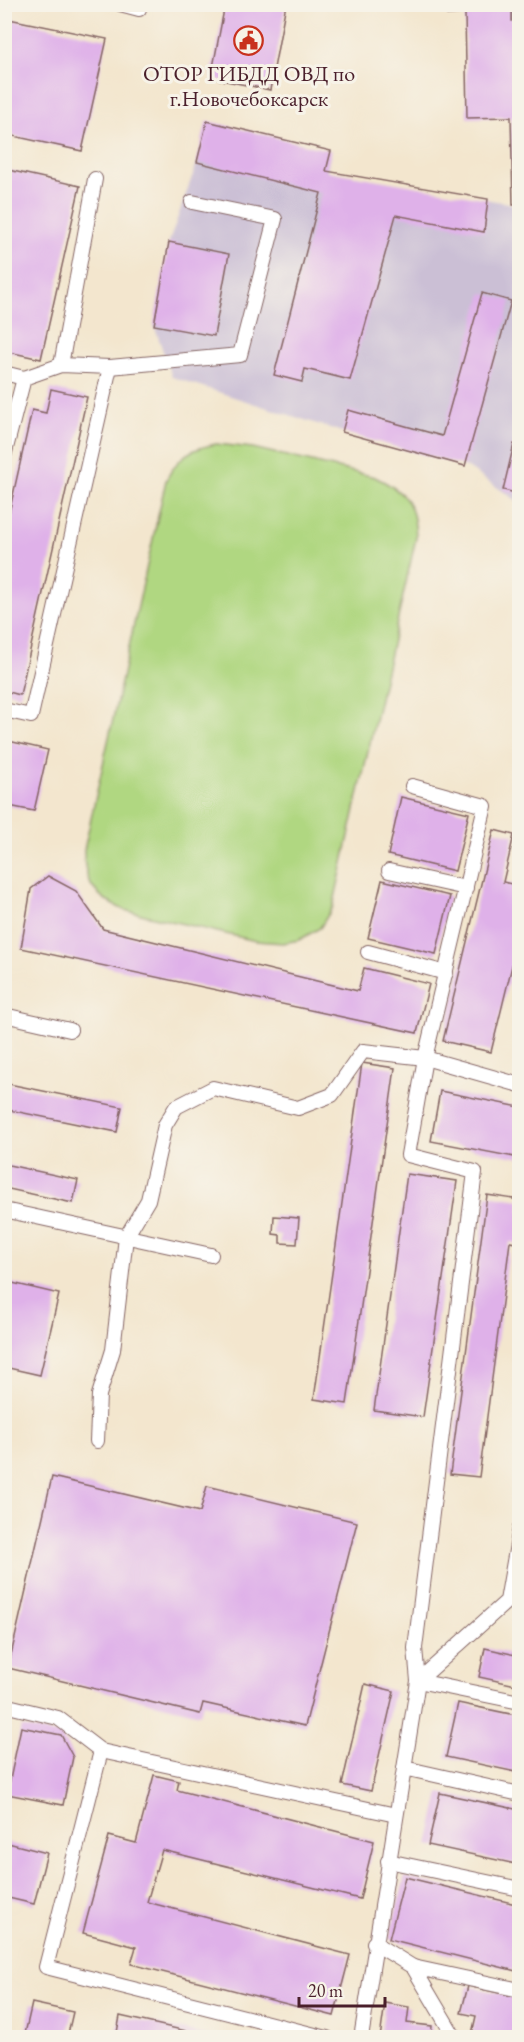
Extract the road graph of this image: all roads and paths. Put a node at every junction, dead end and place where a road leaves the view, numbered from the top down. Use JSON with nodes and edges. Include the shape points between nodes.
{"nodes":[{"id":1,"x":120,"y":4,"type":"edge"},
{"id":2,"x":140,"y":4,"type":"edge"},
{"id":3,"x":94,"y":179,"type":"dead end"},
{"id":4,"x":192,"y":202,"type":"dead end"},
{"id":5,"x":61,"y":365,"type":"junction"},
{"id":6,"x":110,"y":367,"type":"junction"},
{"id":7,"x":4,"y":373,"type":"edge"},
{"id":8,"x":24,"y":378,"type":"junction"},
{"id":9,"x":4,"y":456,"type":"edge"},
{"id":10,"x":4,"y":710,"type":"edge"},
{"id":11,"x":412,"y":786,"type":"dead end"},
{"id":12,"x":389,"y":870,"type":"dead end"},
{"id":13,"x":466,"y":888,"type":"junction"},
{"id":14,"x":368,"y":952,"type":"dead end"},
{"id":15,"x":446,"y":973,"type":"junction"},
{"id":16,"x":4,"y":1015,"type":"edge"},
{"id":17,"x":70,"y":1030,"type":"dead end"},
{"id":18,"x":425,"y":1058,"type":"junction"},
{"id":19,"x":519,"y":1085,"type":"edge"},
{"id":20,"x":4,"y":1210,"type":"edge"},
{"id":21,"x":126,"y":1236,"type":"junction"},
{"id":22,"x":211,"y":1255,"type":"dead end"},
{"id":23,"x":97,"y":1441,"type":"dead end"},
{"id":24,"x":519,"y":1528,"type":"edge"},
{"id":25,"x":418,"y":1681,"type":"junction"},
{"id":26,"x":519,"y":1702,"type":"edge"},
{"id":27,"x":4,"y":1705,"type":"edge"},
{"id":28,"x":101,"y":1752,"type":"junction"},
{"id":29,"x":404,"y":1768,"type":"junction"},
{"id":30,"x":519,"y":1794,"type":"edge"},
{"id":31,"x":396,"y":1815,"type":"junction"},
{"id":32,"x":388,"y":1861,"type":"junction"},
{"id":33,"x":519,"y":1889,"type":"edge"},
{"id":34,"x":374,"y":1943,"type":"junction"},
{"id":35,"x":413,"y":1967,"type":"junction"},
{"id":36,"x":519,"y":1990,"type":"edge"},
{"id":37,"x":454,"y":2036,"type":"edge"},
{"id":38,"x":327,"y":2037,"type":"edge"},
{"id":39,"x":361,"y":2037,"type":"edge"}],
"edges":[{"from":1,"to":2,"type":"lane","via":[[139,9]]},
{"from":3,"to":5,"type":"lane"},
{"from":4,"to":6,"type":"lane","via":[[275,219],[240,355]]},
{"from":5,"to":6,"type":"lane"},
{"from":5,"to":8,"type":"lane"},
{"from":6,"to":10,"type":"lane","via":[[31,716]]},
{"from":7,"to":8,"type":"lane"},
{"from":8,"to":9,"type":"lane"},
{"from":11,"to":13,"type":"lane","via":[[485,806]]},
{"from":12,"to":13,"type":"lane"},
{"from":13,"to":15,"type":"lane"},
{"from":14,"to":15,"type":"lane"},
{"from":15,"to":18,"type":"lane"},
{"from":16,"to":17,"type":"lane"},
{"from":18,"to":19,"type":"lane"},
{"from":18,"to":21,"type":"lane","via":[[363,1051],[332,1095],[298,1108],[213,1089],[176,1107],[165,1125],[148,1200]]},
{"from":18,"to":25,"type":"lane","via":[[408,1155],[475,1172],[415,1648]]},
{"from":20,"to":21,"type":"lane"},
{"from":21,"to":22,"type":"lane"},
{"from":21,"to":23,"type":"lane","via":[[113,1350],[99,1395]]},
{"from":24,"to":25,"type":"lane","via":[[507,1601]]},
{"from":25,"to":26,"type":"lane"},
{"from":25,"to":29,"type":"lane"},
{"from":27,"to":28,"type":"lane","via":[[58,1718]]},
{"from":28,"to":31,"type":"lane"},
{"from":28,"to":38,"type":"lane","via":[[46,1966]]},
{"from":29,"to":30,"type":"lane"},
{"from":29,"to":31,"type":"lane"},
{"from":31,"to":32,"type":"lane"},
{"from":32,"to":33,"type":"lane"},
{"from":32,"to":34,"type":"lane"},
{"from":34,"to":35,"type":"lane"},
{"from":34,"to":39,"type":"lane"},
{"from":35,"to":36,"type":"lane"},
{"from":35,"to":37,"type":"lane"}]}
